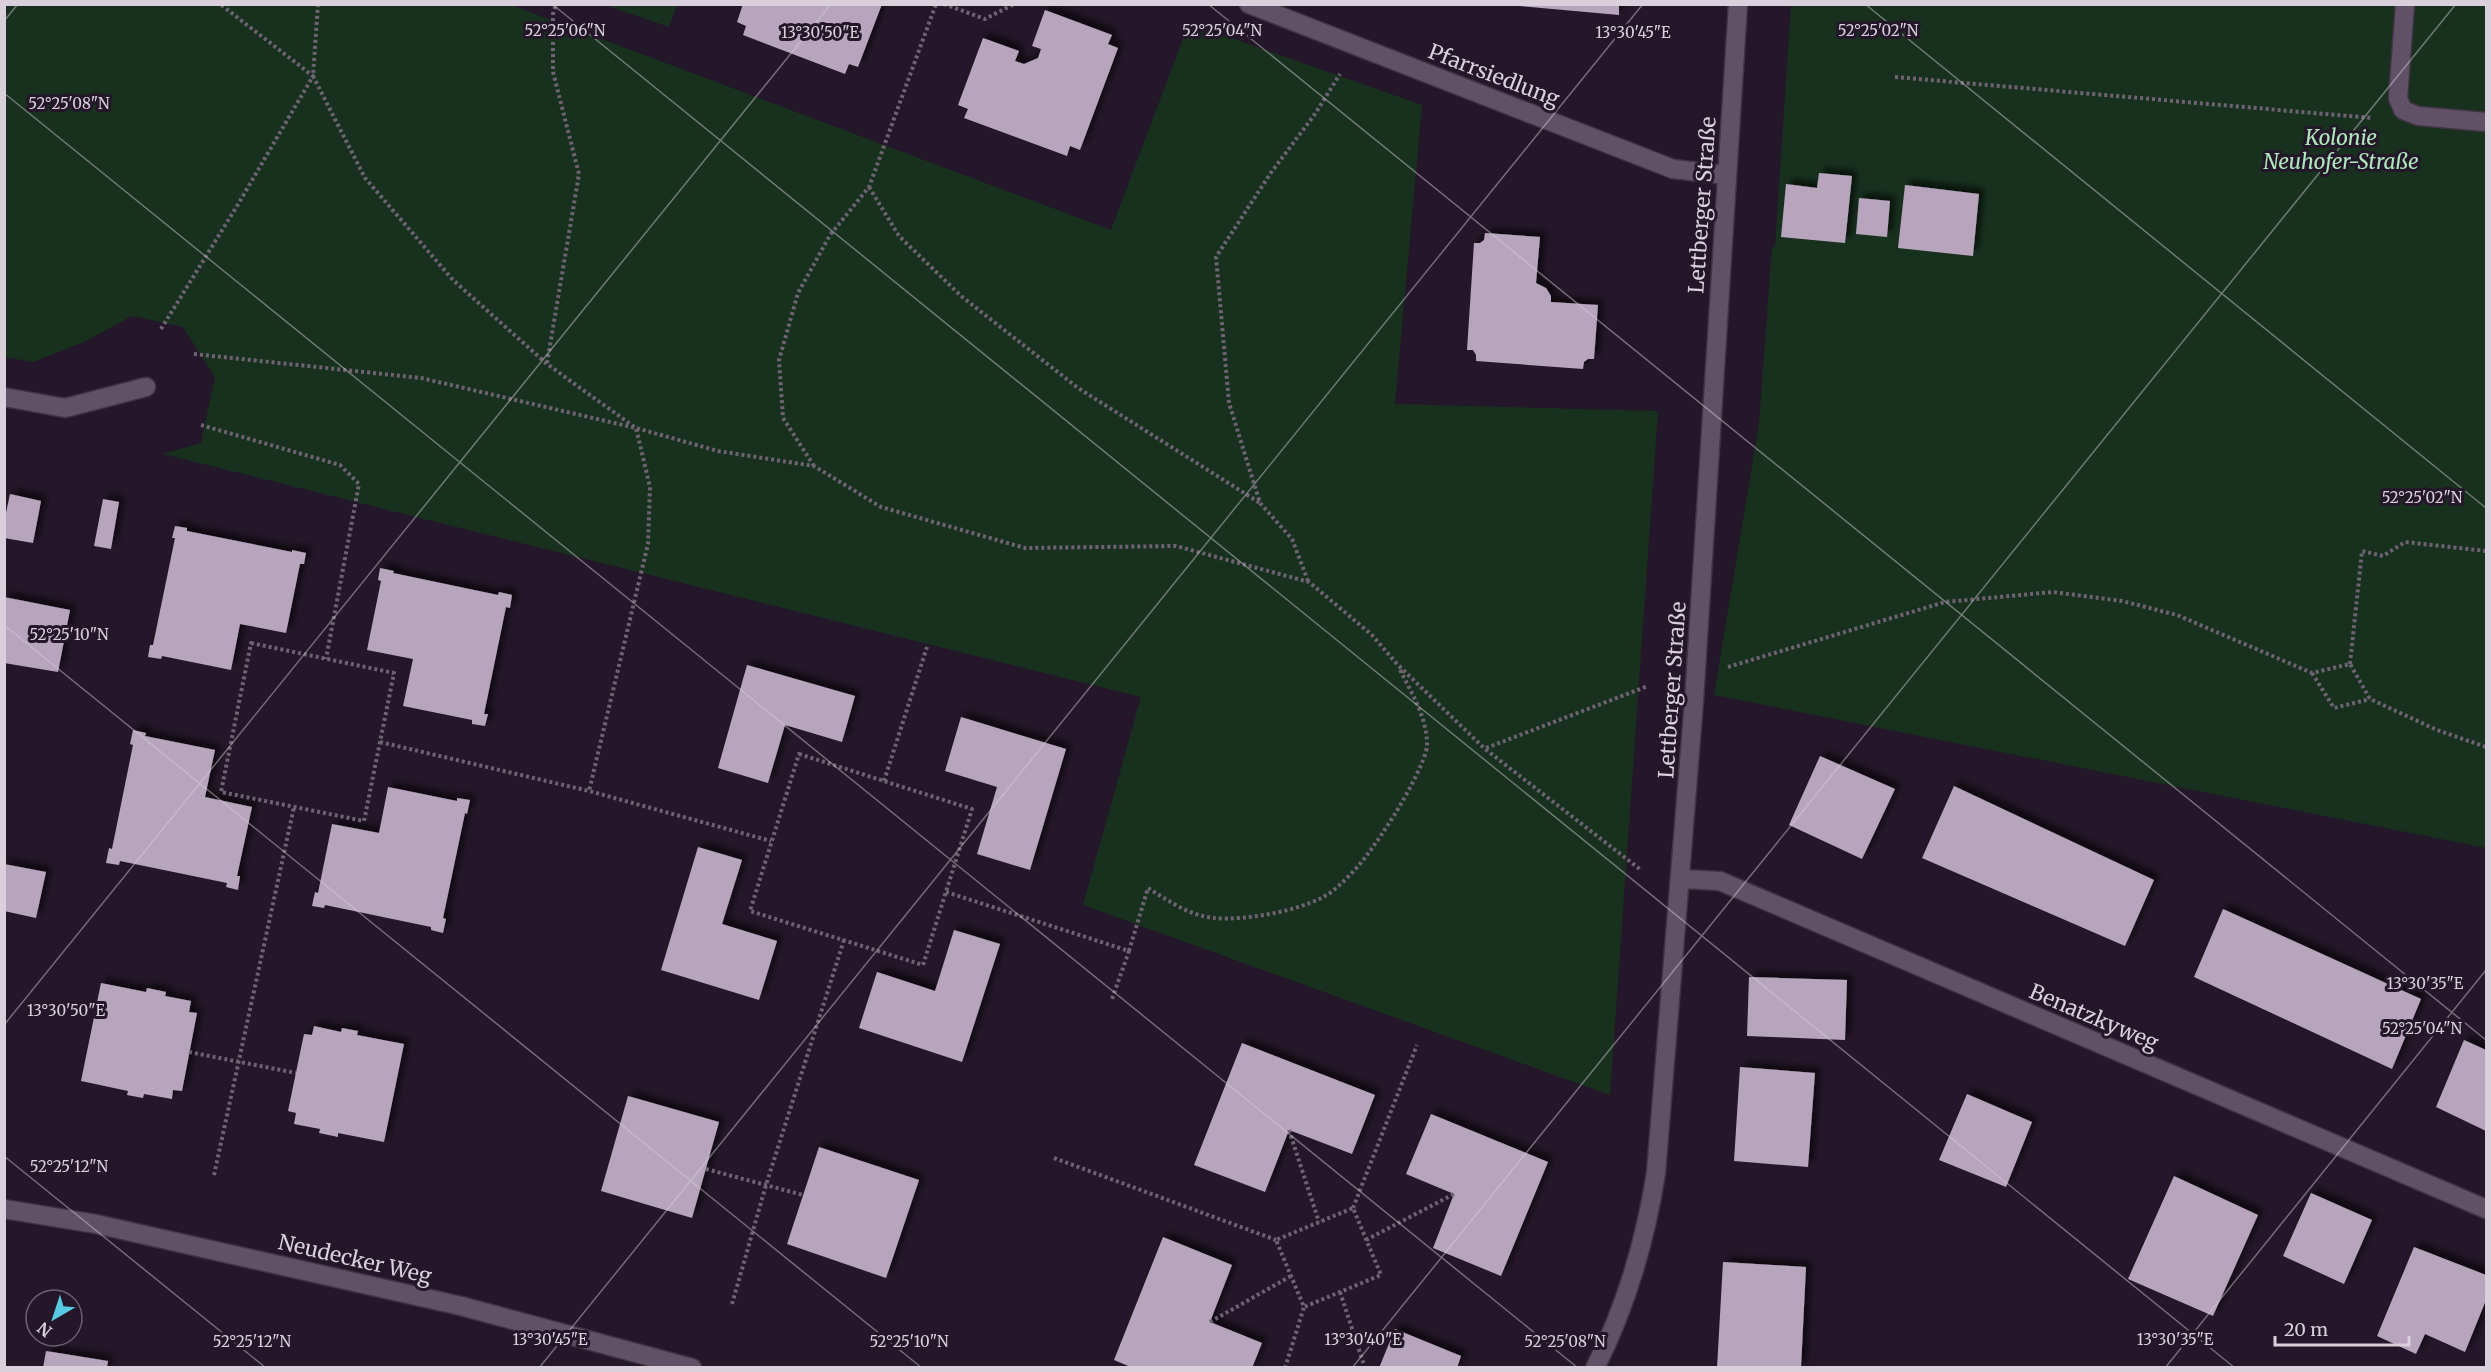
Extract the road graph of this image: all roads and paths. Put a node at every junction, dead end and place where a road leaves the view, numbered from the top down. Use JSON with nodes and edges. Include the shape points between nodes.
{"nodes":[{"id":1,"x":220,"y":4,"type":"edge"},
{"id":2,"x":318,"y":4,"type":"edge"},
{"id":3,"x":556,"y":4,"type":"edge"},
{"id":4,"x":936,"y":4,"type":"edge"},
{"id":5,"x":944,"y":4,"type":"edge"},
{"id":6,"x":1014,"y":4,"type":"edge"},
{"id":7,"x":1249,"y":4,"type":"edge"},
{"id":8,"x":1738,"y":4,"type":"edge"},
{"id":9,"x":2405,"y":4,"type":"edge"},
{"id":10,"x":1342,"y":70,"type":"dead end"},
{"id":11,"x":313,"y":76,"type":"junction"},
{"id":12,"x":1895,"y":77,"type":"dead end"},
{"id":13,"x":2403,"y":110,"type":"junction"},
{"id":14,"x":2487,"y":122,"type":"edge"},
{"id":15,"x":1726,"y":175,"type":"junction"},
{"id":16,"x":869,"y":188,"type":"junction"},
{"id":17,"x":161,"y":329,"type":"dead end"},
{"id":18,"x":194,"y":354,"type":"dead end"},
{"id":19,"x":547,"y":364,"type":"junction"},
{"id":20,"x":146,"y":387,"type":"dead end"},
{"id":21,"x":4,"y":397,"type":"edge"},
{"id":22,"x":201,"y":425,"type":"dead end"},
{"id":23,"x":636,"y":428,"type":"junction"},
{"id":24,"x":814,"y":466,"type":"junction"},
{"id":25,"x":1260,"y":503,"type":"junction"},
{"id":26,"x":2487,"y":551,"type":"edge"},
{"id":27,"x":1309,"y":582,"type":"junction"},
{"id":28,"x":927,"y":646,"type":"dead end"},
{"id":29,"x":326,"y":659,"type":"junction"},
{"id":30,"x":1398,"y":664,"type":"junction"},
{"id":31,"x":2350,"y":664,"type":"junction"},
{"id":32,"x":1727,"y":667,"type":"dead end"},
{"id":33,"x":2312,"y":673,"type":"junction"},
{"id":34,"x":1648,"y":686,"type":"dead end"},
{"id":35,"x":2370,"y":699,"type":"junction"},
{"id":36,"x":380,"y":742,"type":"junction"},
{"id":37,"x":2487,"y":747,"type":"edge"},
{"id":38,"x":1485,"y":749,"type":"junction"},
{"id":39,"x":884,"y":781,"type":"junction"},
{"id":40,"x":589,"y":792,"type":"junction"},
{"id":41,"x":294,"y":807,"type":"junction"},
{"id":42,"x":771,"y":841,"type":"junction"},
{"id":43,"x":1641,"y":870,"type":"dead end"},
{"id":44,"x":1681,"y":879,"type":"junction"},
{"id":45,"x":946,"y":892,"type":"junction"},
{"id":46,"x":844,"y":940,"type":"junction"},
{"id":47,"x":1129,"y":951,"type":"junction"},
{"id":48,"x":1112,"y":999,"type":"dead end"},
{"id":49,"x":1417,"y":1045,"type":"dead end"},
{"id":50,"x":189,"y":1052,"type":"dead end"},
{"id":51,"x":240,"y":1062,"type":"junction"},
{"id":52,"x":296,"y":1073,"type":"dead end"},
{"id":53,"x":1289,"y":1130,"type":"dead end"},
{"id":54,"x":1054,"y":1158,"type":"dead end"},
{"id":55,"x":706,"y":1169,"type":"dead end"},
{"id":56,"x":214,"y":1175,"type":"dead end"},
{"id":57,"x":766,"y":1185,"type":"junction"},
{"id":58,"x":1454,"y":1194,"type":"dead end"},
{"id":59,"x":803,"y":1195,"type":"dead end"},
{"id":60,"x":1353,"y":1208,"type":"junction"},
{"id":61,"x":4,"y":1209,"type":"edge"},
{"id":62,"x":2487,"y":1209,"type":"edge"},
{"id":63,"x":1319,"y":1222,"type":"junction"},
{"id":64,"x":1276,"y":1240,"type":"junction"},
{"id":65,"x":1366,"y":1240,"type":"junction"},
{"id":66,"x":1291,"y":1276,"type":"junction"},
{"id":67,"x":1340,"y":1292,"type":"junction"},
{"id":68,"x":732,"y":1304,"type":"dead end"},
{"id":69,"x":1304,"y":1307,"type":"junction"},
{"id":70,"x":1210,"y":1322,"type":"dead end"},
{"id":71,"x":692,"y":1368,"type":"edge"},
{"id":72,"x":1285,"y":1368,"type":"edge"},
{"id":73,"x":1365,"y":1368,"type":"edge"},
{"id":74,"x":1595,"y":1368,"type":"edge"}],
"edges":[{"from":1,"to":11,"type":"path"},
{"from":2,"to":11,"type":"path"},
{"from":3,"to":19,"type":"path","via":[[553,72],[579,174]]},
{"from":4,"to":16,"type":"path"},
{"from":5,"to":6,"type":"path","via":[[985,19]]},
{"from":7,"to":15,"type":"street","name":"Pfarrsiedlung","via":[[1673,170]]},
{"from":8,"to":15,"type":"street","name":"Lettberger Straße"},
{"from":9,"to":13,"type":"street","via":[[2398,98]]},
{"from":10,"to":25,"type":"path","via":[[1316,114],[1270,174],[1216,257],[1229,403]]},
{"from":11,"to":17,"type":"path"},
{"from":11,"to":19,"type":"path","via":[[365,178],[453,280]]},
{"from":12,"to":13,"type":"path","via":[[2378,118]]},
{"from":13,"to":14,"type":"street","via":[[2418,116]]},
{"from":15,"to":44,"type":"street","name":"Lettberger Straße"},
{"from":16,"to":24,"type":"path","via":[[830,235],[798,293],[779,360],[783,418]]},
{"from":16,"to":25,"type":"path","via":[[899,236],[961,296],[1078,388]]},
{"from":18,"to":23,"type":"path","via":[[421,378]]},
{"from":19,"to":23,"type":"path"},
{"from":20,"to":21,"type":"street","via":[[65,408]]},
{"from":22,"to":29,"type":"path","via":[[340,465],[359,484]]},
{"from":23,"to":24,"type":"path","via":[[718,451]]},
{"from":23,"to":40,"type":"path","via":[[650,487],[648,544]]},
{"from":24,"to":27,"type":"path","via":[[881,507],[1025,548],[1176,546]]},
{"from":25,"to":27,"type":"path","via":[[1292,538]]},
{"from":26,"to":31,"type":"path","via":[[2405,542],[2383,556],[2362,551]]},
{"from":27,"to":30,"type":"path","via":[[1372,635]]},
{"from":28,"to":39,"type":"path"},
{"from":29,"to":36,"type":"path","via":[[394,673]]},
{"from":29,"to":41,"type":"path","via":[[250,644],[221,792]]},
{"from":30,"to":38,"type":"path"},
{"from":30,"to":47,"type":"path","via":[[1424,720],[1427,747],[1405,798],[1368,856],[1333,891],[1295,908],[1254,917],[1212,918],[1176,905],[1148,888]]},
{"from":31,"to":33,"type":"path"},
{"from":31,"to":35,"type":"path"},
{"from":32,"to":33,"type":"path","via":[[1945,603],[2053,592],[2122,601],[2177,615]]},
{"from":33,"to":35,"type":"path","via":[[2334,708]]},
{"from":34,"to":38,"type":"path"},
{"from":35,"to":37,"type":"path","via":[[2437,730]]},
{"from":36,"to":40,"type":"path"},
{"from":36,"to":41,"type":"path","via":[[364,821]]},
{"from":38,"to":43,"type":"path"},
{"from":39,"to":42,"type":"path","via":[[799,754]]},
{"from":39,"to":45,"type":"path","via":[[972,809]]},
{"from":40,"to":42,"type":"path"},
{"from":41,"to":51,"type":"path"},
{"from":42,"to":46,"type":"path","via":[[750,911]]},
{"from":44,"to":62,"type":"street","name":"Benatzkyweg","via":[[1720,881]]},
{"from":44,"to":74,"type":"street","name":"Lettberger Straße","via":[[1656,1173],[1648,1222],[1616,1327]]},
{"from":45,"to":46,"type":"path","via":[[923,965]]},
{"from":45,"to":47,"type":"path"},
{"from":46,"to":57,"type":"path"},
{"from":47,"to":48,"type":"path"},
{"from":49,"to":60,"type":"path"},
{"from":50,"to":51,"type":"path"},
{"from":51,"to":52,"type":"path"},
{"from":51,"to":56,"type":"path"},
{"from":53,"to":63,"type":"path"},
{"from":54,"to":64,"type":"path"},
{"from":55,"to":57,"type":"path"},
{"from":57,"to":59,"type":"path"},
{"from":57,"to":68,"type":"path"},
{"from":58,"to":65,"type":"path"},
{"from":60,"to":63,"type":"path"},
{"from":60,"to":65,"type":"path"},
{"from":61,"to":71,"type":"street","name":"Neudecker Weg","via":[[96,1224],[461,1306]]},
{"from":63,"to":64,"type":"path"},
{"from":64,"to":66,"type":"path"},
{"from":65,"to":67,"type":"path","via":[[1381,1275]]},
{"from":66,"to":69,"type":"path"},
{"from":66,"to":70,"type":"path"},
{"from":67,"to":69,"type":"path"},
{"from":67,"to":73,"type":"path"},
{"from":69,"to":72,"type":"path"}]}
